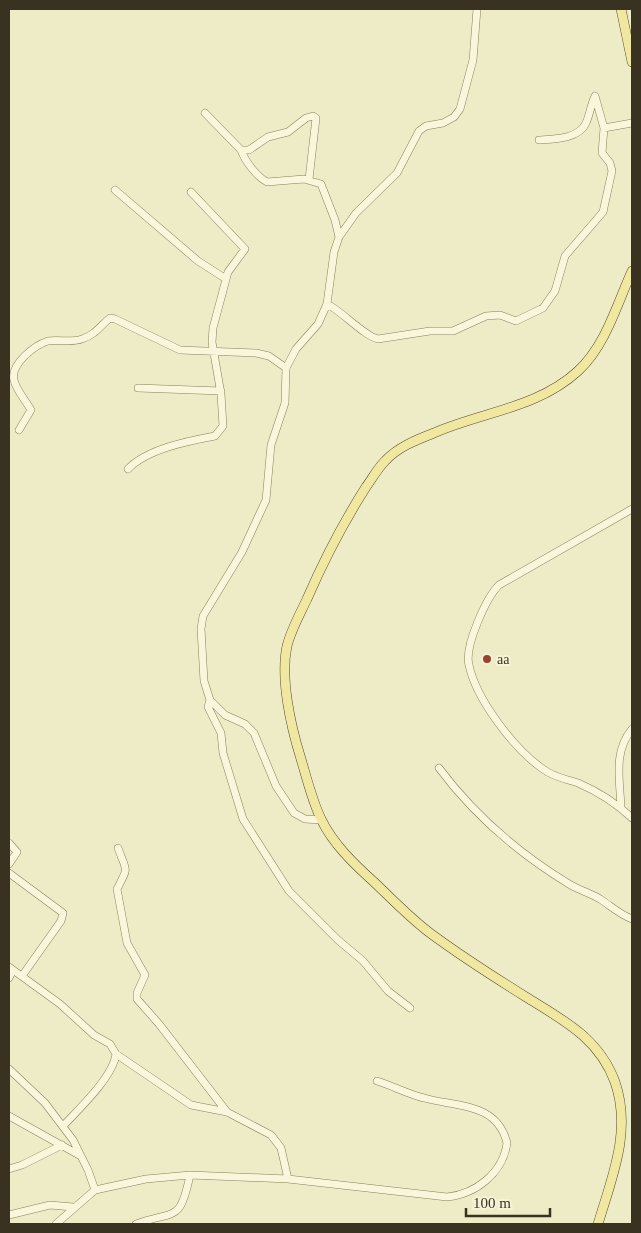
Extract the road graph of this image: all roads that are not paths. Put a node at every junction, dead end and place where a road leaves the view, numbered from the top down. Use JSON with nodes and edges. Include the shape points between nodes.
{"nodes":[{"id":1,"x":476,"y":9,"type":"edge"},
{"id":2,"x":621,"y":9,"type":"edge"},
{"id":3,"x":632,"y":62,"type":"edge"},
{"id":4,"x":206,"y":113,"type":"dead end"},
{"id":5,"x":632,"y":123,"type":"edge"},
{"id":6,"x":604,"y":128,"type":"junction"},
{"id":7,"x":539,"y":140,"type":"dead end"},
{"id":8,"x":241,"y":150,"type":"junction"},
{"id":9,"x":309,"y":180,"type":"junction"},
{"id":10,"x":115,"y":190,"type":"dead end"},
{"id":11,"x":191,"y":192,"type":"dead end"},
{"id":12,"x":339,"y":237,"type":"junction"},
{"id":13,"x":632,"y":271,"type":"edge"},
{"id":14,"x":226,"y":278,"type":"junction"},
{"id":15,"x":327,"y":304,"type":"junction"},
{"id":16,"x":214,"y":352,"type":"junction"},
{"id":17,"x":286,"y":368,"type":"junction"},
{"id":18,"x":11,"y":377,"type":"edge"},
{"id":19,"x":138,"y":388,"type":"dead end"},
{"id":20,"x":221,"y":391,"type":"junction"},
{"id":21,"x":19,"y":430,"type":"dead end"},
{"id":22,"x":128,"y":469,"type":"dead end"},
{"id":23,"x":632,"y":509,"type":"edge"},
{"id":24,"x":210,"y":700,"type":"junction"},
{"id":25,"x":632,"y":729,"type":"edge"},
{"id":26,"x":439,"y":768,"type":"dead end"},
{"id":27,"x":622,"y":808,"type":"junction"},
{"id":28,"x":632,"y":818,"type":"edge"},
{"id":29,"x":321,"y":820,"type":"junction"},
{"id":30,"x":9,"y":843,"type":"edge"},
{"id":31,"x":118,"y":848,"type":"dead end"},
{"id":32,"x":9,"y":864,"type":"edge"},
{"id":33,"x":9,"y":873,"type":"edge"},
{"id":34,"x":632,"y":919,"type":"edge"},
{"id":35,"x":11,"y":969,"type":"edge"},
{"id":36,"x":22,"y":976,"type":"junction"},
{"id":37,"x":9,"y":978,"type":"edge"},
{"id":38,"x":410,"y":1008,"type":"dead end"},
{"id":39,"x":116,"y":1054,"type":"junction"},
{"id":40,"x":9,"y":1069,"type":"edge"},
{"id":41,"x":377,"y":1081,"type":"dead end"},
{"id":42,"x":226,"y":1112,"type":"junction"},
{"id":43,"x":9,"y":1116,"type":"edge"},
{"id":44,"x":63,"y":1126,"type":"junction"},
{"id":45,"x":62,"y":1145,"type":"junction"},
{"id":46,"x":79,"y":1155,"type":"junction"},
{"id":47,"x":9,"y":1169,"type":"edge"},
{"id":48,"x":190,"y":1175,"type":"junction"},
{"id":49,"x":288,"y":1180,"type":"junction"},
{"id":50,"x":95,"y":1190,"type":"junction"},
{"id":51,"x":73,"y":1207,"type":"junction"},
{"id":52,"x":9,"y":1215,"type":"edge"},
{"id":53,"x":56,"y":1224,"type":"edge"},
{"id":54,"x":136,"y":1224,"type":"edge"},
{"id":55,"x":598,"y":1224,"type":"edge"}],
"edges":[{"from":1,"to":12,"type":"street","via":[[473,60],[460,109],[454,118],[443,124],[426,126],[419,131],[397,173],[356,213]]},
{"from":2,"to":3,"type":"main road"},
{"from":4,"to":8,"type":"street"},
{"from":5,"to":6,"type":"street"},
{"from":6,"to":7,"type":"street","via":[[596,96],[585,126],[570,136]]},
{"from":6,"to":15,"type":"street","via":[[602,153],[612,171],[605,208],[565,256],[556,291],[538,312],[516,321],[500,315],[486,316],[452,331],[423,332],[378,340]]},
{"from":8,"to":9,"type":"street","via":[[249,165],[267,182]]},
{"from":8,"to":9,"type":"street","via":[[249,150],[268,137],[288,132],[313,116],[316,118]]},
{"from":9,"to":12,"type":"street","via":[[321,184]]},
{"from":10,"to":14,"type":"street","via":[[198,261]]},
{"from":11,"to":14,"type":"street","via":[[244,247]]},
{"from":12,"to":15,"type":"street"},
{"from":13,"to":29,"type":"main road","via":[[596,348],[577,372],[544,395],[434,432],[406,445],[383,463],[349,513],[322,564],[287,648],[286,691],[294,735],[309,791]]},
{"from":14,"to":16,"type":"street","via":[[213,328]]},
{"from":15,"to":17,"type":"street","via":[[318,324],[296,349]]},
{"from":16,"to":17,"type":"street","via":[[269,356]]},
{"from":16,"to":18,"type":"street","via":[[180,350],[110,318],[100,330],[83,339],[40,344],[19,362]]},
{"from":16,"to":20,"type":"street"},
{"from":17,"to":24,"type":"street","via":[[285,403],[271,445],[266,500],[242,552],[201,622],[204,681]]},
{"from":18,"to":21,"type":"street","via":[[31,410]]},
{"from":19,"to":20,"type":"street"},
{"from":20,"to":22,"type":"street","via":[[223,419],[219,434],[163,447]]},
{"from":23,"to":27,"type":"street","via":[[499,584],[485,603],[468,660],[486,708],[536,764],[549,773],[604,795]]},
{"from":24,"to":29,"type":"street","via":[[225,715],[245,724],[254,733],[276,786],[294,813],[305,819]]},
{"from":24,"to":38,"type":"street","via":[[208,707],[221,733],[222,750],[240,813],[286,888]]},
{"from":25,"to":27,"type":"street","via":[[625,738],[620,755]]},
{"from":26,"to":34,"type":"street","via":[[463,798],[520,850],[569,884]]},
{"from":27,"to":28,"type":"street"},
{"from":29,"to":55,"type":"main road","via":[[355,864],[428,931],[560,1016],[596,1047],[614,1080],[622,1122],[620,1155]]},
{"from":30,"to":32,"type":"street","via":[[17,852]]},
{"from":31,"to":42,"type":"street","via":[[126,870],[117,889],[120,913],[127,943],[145,975],[137,1000]]},
{"from":33,"to":36,"type":"street","via":[[63,913],[61,922]]},
{"from":35,"to":36,"type":"street"},
{"from":35,"to":37,"type":"street"},
{"from":36,"to":39,"type":"street","via":[[74,1015],[94,1035],[110,1044]]},
{"from":39,"to":42,"type":"street","via":[[191,1104]]},
{"from":39,"to":44,"type":"street","via":[[103,1079]]},
{"from":40,"to":44,"type":"street","via":[[45,1103]]},
{"from":41,"to":49,"type":"street","via":[[423,1098],[460,1104],[490,1117],[497,1123],[507,1143],[500,1166],[472,1190],[441,1198]]},
{"from":42,"to":49,"type":"street","via":[[275,1138],[281,1148]]},
{"from":43,"to":45,"type":"street"},
{"from":44,"to":46,"type":"street"},
{"from":45,"to":46,"type":"street"},
{"from":45,"to":47,"type":"street"},
{"from":46,"to":50,"type":"street"},
{"from":48,"to":49,"type":"street"},
{"from":48,"to":50,"type":"street","via":[[146,1179]]},
{"from":48,"to":54,"type":"street","via":[[179,1210]]},
{"from":50,"to":51,"type":"street"},
{"from":51,"to":52,"type":"street","via":[[50,1205]]},
{"from":51,"to":53,"type":"street"}]}
